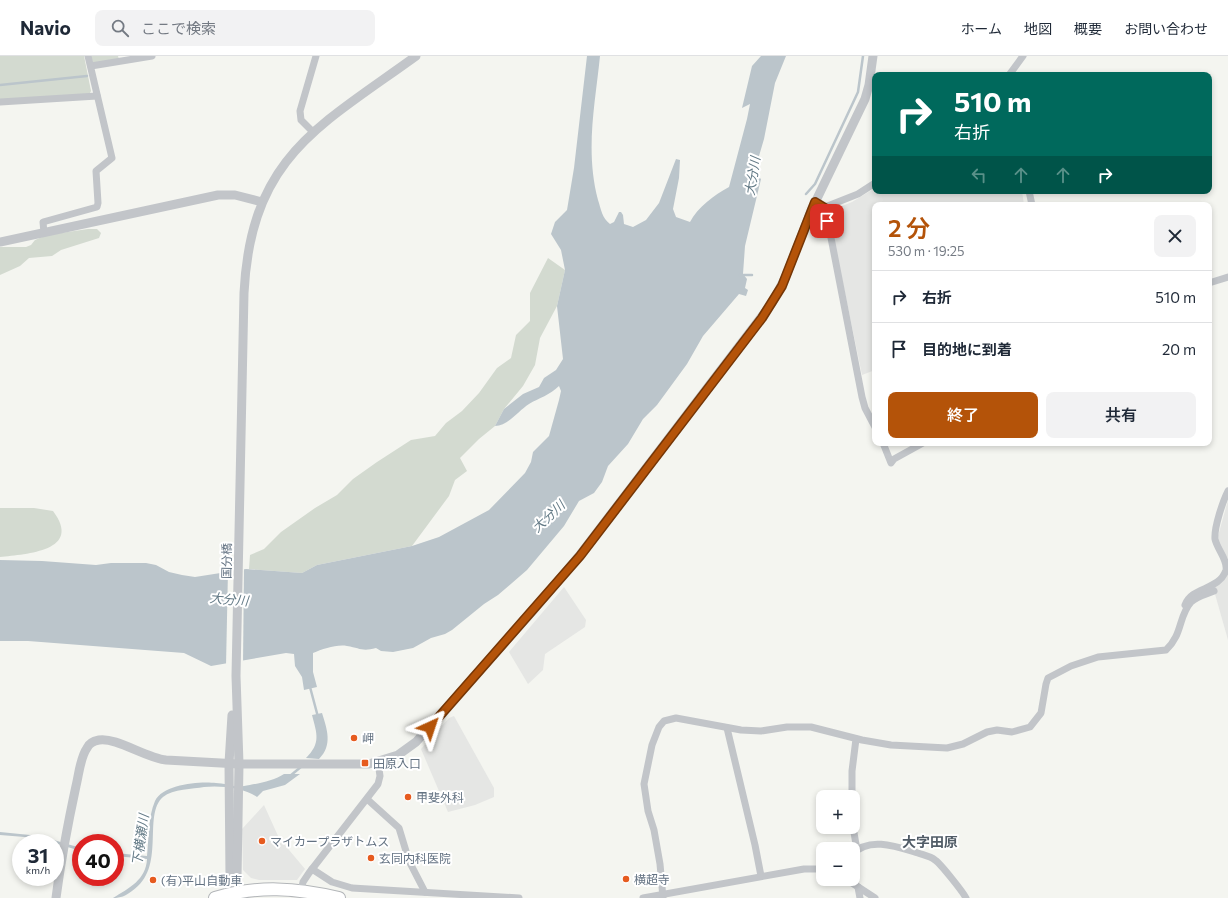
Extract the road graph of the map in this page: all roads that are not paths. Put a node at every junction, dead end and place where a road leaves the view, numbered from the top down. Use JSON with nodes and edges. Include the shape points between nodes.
{"nodes":[{"id":1,"x":88,"y":56,"type":"edge"},
{"id":2,"x":152,"y":56,"type":"edge"},
{"id":3,"x":312,"y":56,"type":"edge"},
{"id":4,"x":416,"y":56,"type":"edge"},
{"id":5,"x":1023,"y":56,"type":"edge"},
{"id":6,"x":120,"y":58,"type":"edge"},
{"id":7,"x":874,"y":58,"type":"edge"},
{"id":8,"x":91,"y":66,"type":"junction"},
{"id":9,"x":1011,"y":72,"type":"edge"},
{"id":10,"x":97,"y":96,"type":"junction"},
{"id":11,"x":0,"y":102,"type":"edge"},
{"id":12,"x":313,"y":132,"type":"junction"},
{"id":13,"x":872,"y":186,"type":"edge"},
{"id":14,"x":262,"y":202,"type":"junction"},
{"id":15,"x":815,"y":202,"type":"junction"},
{"id":16,"x":825,"y":208,"type":"junction"},
{"id":17,"x":44,"y":233,"type":"junction"},
{"id":18,"x":0,"y":242,"type":"edge"},
{"id":19,"x":1228,"y":278,"type":"edge"},
{"id":20,"x":1212,"y":282,"type":"edge"},
{"id":21,"x":872,"y":421,"type":"edge"},
{"id":22,"x":884,"y":446,"type":"edge"},
{"id":23,"x":918,"y":446,"type":"edge"},
{"id":24,"x":1228,"y":491,"type":"edge"},
{"id":25,"x":1214,"y":591,"type":"dead end"},
{"id":26,"x":1184,"y":613,"type":"junction"},
{"id":27,"x":235,"y":721,"type":"junction"},
{"id":28,"x":727,"y":728,"type":"junction"},
{"id":29,"x":856,"y":739,"type":"junction"},
{"id":30,"x":378,"y":762,"type":"junction"},
{"id":31,"x":229,"y":763,"type":"junction"},
{"id":32,"x":239,"y":764,"type":"junction"},
{"id":33,"x":234,"y":782,"type":"junction"},
{"id":34,"x":852,"y":790,"type":"edge"},
{"id":35,"x":367,"y":799,"type":"junction"},
{"id":36,"x":860,"y":850,"type":"edge"},
{"id":37,"x":312,"y":869,"type":"junction"},
{"id":38,"x":816,"y":869,"type":"edge"},
{"id":39,"x":761,"y":876,"type":"junction"},
{"id":40,"x":856,"y":886,"type":"edge"},
{"id":41,"x":859,"y":886,"type":"edge"},
{"id":42,"x":301,"y":890,"type":"junction"},
{"id":43,"x":425,"y":892,"type":"junction"},
{"id":44,"x":232,"y":895,"type":"edge"},
{"id":45,"x":663,"y":896,"type":"edge"},
{"id":46,"x":56,"y":898,"type":"edge"},
{"id":47,"x":215,"y":898,"type":"edge"},
{"id":48,"x":339,"y":898,"type":"edge"},
{"id":49,"x":519,"y":898,"type":"edge"},
{"id":50,"x":643,"y":898,"type":"edge"},
{"id":51,"x":860,"y":898,"type":"edge"},
{"id":52,"x":876,"y":898,"type":"edge"},
{"id":53,"x":966,"y":898,"type":"edge"}],
"edges":[{"from":1,"to":8,"type":"street"},
{"from":2,"to":6,"type":"street"},
{"from":3,"to":12,"type":"street","via":[[300,111],[301,120]]},
{"from":4,"to":12,"type":"street","name":"国分橋"},
{"from":5,"to":9,"type":"street"},
{"from":6,"to":8,"type":"street"},
{"from":7,"to":15,"type":"street","via":[[865,99]]},
{"from":8,"to":10,"type":"street"},
{"from":10,"to":11,"type":"street"},
{"from":10,"to":17,"type":"street","via":[[112,155],[111,160],[96,171],[98,205],[43,222]]},
{"from":12,"to":14,"type":"street","name":"国分橋","via":[[286,161]]},
{"from":13,"to":16,"type":"street"},
{"from":14,"to":17,"type":"street","via":[[235,195],[218,195]]},
{"from":14,"to":27,"type":"street","name":"国分橋","via":[[250,241],[245,278]]},
{"from":15,"to":16,"type":"street"},
{"from":15,"to":30,"type":"street","via":[[786,276],[770,307],[592,540],[416,742],[398,755]]},
{"from":16,"to":21,"type":"street","via":[[862,397]]},
{"from":17,"to":18,"type":"street"},
{"from":19,"to":20,"type":"street"},
{"from":22,"to":23,"type":"street","via":[[891,463]]},
{"from":24,"to":26,"type":"street","via":[[1215,536],[1226,566],[1225,572],[1218,583],[1190,597]]},
{"from":25,"to":26,"type":"street","via":[[1195,600]]},
{"from":26,"to":29,"type":"street","via":[[1178,635],[1166,650],[1098,657],[1051,676],[1046,684],[1041,713],[1028,728],[1012,732],[990,731],[964,744],[948,748],[890,745]]},
{"from":27,"to":31,"type":"street"},
{"from":27,"to":32,"type":"street"},
{"from":28,"to":29,"type":"street","via":[[761,731],[811,727]]},
{"from":28,"to":39,"type":"street"},
{"from":28,"to":45,"type":"street","via":[[670,718],[661,725],[652,745],[644,788],[656,838]]},
{"from":29,"to":34,"type":"street"},
{"from":30,"to":32,"type":"street","via":[[359,765]]},
{"from":30,"to":35,"type":"street","via":[[379,782]]},
{"from":31,"to":32,"type":"street"},
{"from":31,"to":33,"type":"street"},
{"from":31,"to":46,"type":"street","via":[[160,760],[106,740],[90,743],[84,755],[63,846]]},
{"from":32,"to":33,"type":"street"},
{"from":33,"to":44,"type":"street","via":[[230,877]]},
{"from":35,"to":37,"type":"street"},
{"from":35,"to":43,"type":"street","via":[[399,828],[408,858]]},
{"from":36,"to":53,"type":"street","via":[[872,845],[889,844],[934,859]]},
{"from":37,"to":42,"type":"street"},
{"from":37,"to":43,"type":"street","via":[[332,882],[346,887]]},
{"from":38,"to":39,"type":"street"},
{"from":39,"to":45,"type":"street"},
{"from":40,"to":51,"type":"street"},
{"from":41,"to":52,"type":"street"},
{"from":42,"to":44,"type":"highway","via":[[276,889]]},
{"from":42,"to":48,"type":"highway"},
{"from":43,"to":49,"type":"street"},
{"from":44,"to":47,"type":"highway"},
{"from":45,"to":50,"type":"street"}]}
